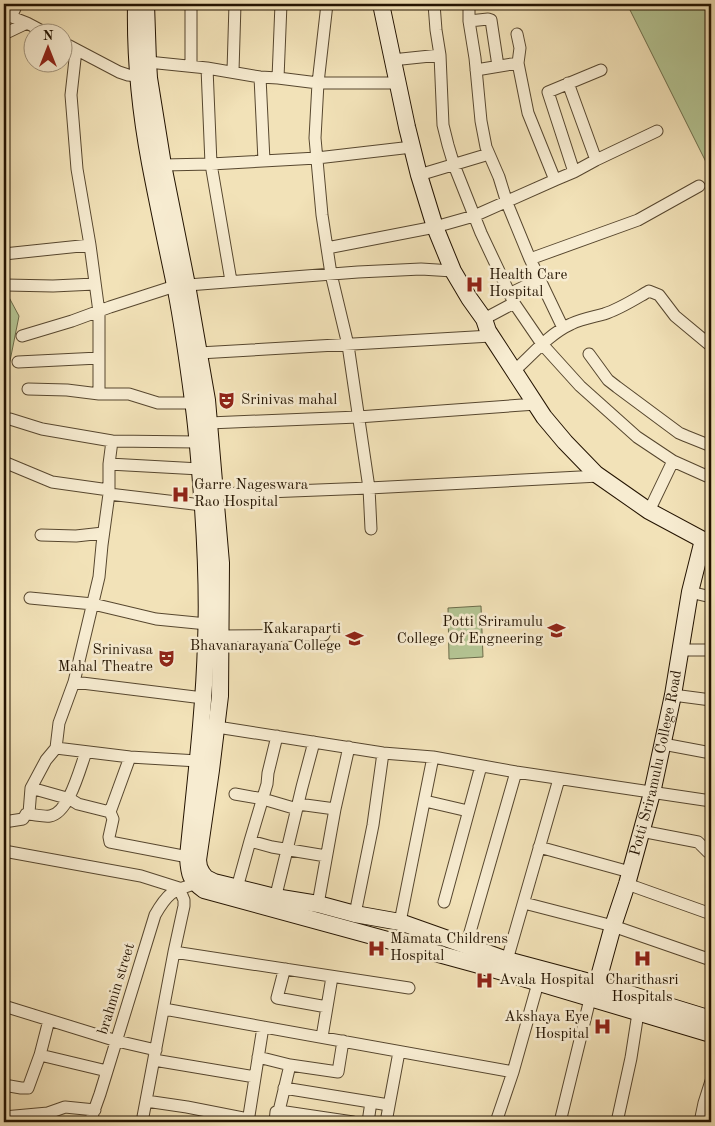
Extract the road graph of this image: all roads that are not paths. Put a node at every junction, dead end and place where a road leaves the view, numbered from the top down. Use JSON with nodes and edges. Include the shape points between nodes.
{"nodes":[{"id":1,"x":17,"y":4,"type":"edge"},
{"id":2,"x":136,"y":4,"type":"edge"},
{"id":3,"x":146,"y":4,"type":"edge"},
{"id":4,"x":191,"y":4,"type":"edge"},
{"id":5,"x":235,"y":4,"type":"edge"},
{"id":6,"x":281,"y":4,"type":"edge"},
{"id":7,"x":327,"y":4,"type":"edge"},
{"id":8,"x":381,"y":4,"type":"edge"},
{"id":9,"x":434,"y":4,"type":"edge"},
{"id":10,"x":469,"y":4,"type":"edge"},
{"id":11,"x":8,"y":16,"type":"edge"},
{"id":12,"x":469,"y":21,"type":"junction"},
{"id":13,"x":24,"y":22,"type":"edge"},
{"id":14,"x":22,"y":25,"type":"edge"},
{"id":15,"x":4,"y":34,"type":"edge"},
{"id":16,"x":517,"y":34,"type":"dead end"},
{"id":17,"x":72,"y":48,"type":"edge"},
{"id":18,"x":76,"y":50,"type":"junction"},
{"id":19,"x":440,"y":54,"type":"junction"},
{"id":20,"x":392,"y":60,"type":"junction"},
{"id":21,"x":148,"y":62,"type":"junction"},
{"id":22,"x":518,"y":62,"type":"junction"},
{"id":23,"x":191,"y":66,"type":"junction"},
{"id":24,"x":498,"y":66,"type":"junction"},
{"id":25,"x":207,"y":68,"type":"junction"},
{"id":26,"x":476,"y":70,"type":"junction"},
{"id":27,"x":601,"y":70,"type":"dead end"},
{"id":28,"x":233,"y":71,"type":"junction"},
{"id":29,"x":138,"y":76,"type":"junction"},
{"id":30,"x":260,"y":77,"type":"junction"},
{"id":31,"x":278,"y":78,"type":"junction"},
{"id":32,"x":318,"y":83,"type":"junction"},
{"id":33,"x":568,"y":83,"type":"junction"},
{"id":34,"x":398,"y":84,"type":"junction"},
{"id":35,"x":657,"y":131,"type":"dead end"},
{"id":36,"x":412,"y":147,"type":"junction"},
{"id":37,"x":489,"y":154,"type":"junction"},
{"id":38,"x":317,"y":158,"type":"junction"},
{"id":39,"x":596,"y":160,"type":"junction"},
{"id":40,"x":264,"y":161,"type":"junction"},
{"id":41,"x":163,"y":164,"type":"junction"},
{"id":42,"x":211,"y":164,"type":"junction"},
{"id":43,"x":454,"y":165,"type":"junction"},
{"id":44,"x":574,"y":172,"type":"junction"},
{"id":45,"x":418,"y":175,"type":"junction"},
{"id":46,"x":555,"y":180,"type":"junction"},
{"id":47,"x":699,"y":186,"type":"dead end"},
{"id":48,"x":507,"y":203,"type":"junction"},
{"id":49,"x":474,"y":216,"type":"junction"},
{"id":50,"x":435,"y":227,"type":"junction"},
{"id":51,"x":90,"y":246,"type":"junction"},
{"id":52,"x":327,"y":248,"type":"junction"},
{"id":53,"x":4,"y":254,"type":"edge"},
{"id":54,"x":530,"y":259,"type":"junction"},
{"id":55,"x":453,"y":271,"type":"junction"},
{"id":56,"x":331,"y":274,"type":"junction"},
{"id":57,"x":540,"y":279,"type":"junction"},
{"id":58,"x":231,"y":281,"type":"junction"},
{"id":59,"x":95,"y":284,"type":"junction"},
{"id":60,"x":6,"y":285,"type":"dead end"},
{"id":61,"x":181,"y":286,"type":"junction"},
{"id":62,"x":511,"y":298,"type":"junction"},
{"id":63,"x":99,"y":312,"type":"junction"},
{"id":64,"x":484,"y":319,"type":"junction"},
{"id":65,"x":564,"y":328,"type":"junction"},
{"id":66,"x":22,"y":336,"type":"dead end"},
{"id":67,"x":491,"y":336,"type":"junction"},
{"id":68,"x":542,"y":344,"type":"junction"},
{"id":69,"x":348,"y":345,"type":"junction"},
{"id":70,"x":711,"y":346,"type":"edge"},
{"id":71,"x":199,"y":353,"type":"junction"},
{"id":72,"x":589,"y":354,"type":"dead end"},
{"id":73,"x":99,"y":358,"type":"junction"},
{"id":74,"x":18,"y":362,"type":"dead end"},
{"id":75,"x":514,"y":371,"type":"junction"},
{"id":76,"x":28,"y":389,"type":"dead end"},
{"id":77,"x":99,"y":394,"type":"junction"},
{"id":78,"x":193,"y":403,"type":"junction"},
{"id":79,"x":536,"y":404,"type":"junction"},
{"id":80,"x":358,"y":416,"type":"junction"},
{"id":81,"x":10,"y":419,"type":"dead end"},
{"id":82,"x":209,"y":423,"type":"junction"},
{"id":83,"x":112,"y":441,"type":"junction"},
{"id":84,"x":197,"y":442,"type":"junction"},
{"id":85,"x":711,"y":446,"type":"edge"},
{"id":86,"x":673,"y":461,"type":"junction"},
{"id":87,"x":4,"y":462,"type":"edge"},
{"id":88,"x":109,"y":464,"type":"junction"},
{"id":89,"x":200,"y":469,"type":"junction"},
{"id":90,"x":600,"y":476,"type":"junction"},
{"id":91,"x":711,"y":478,"type":"edge"},
{"id":92,"x":369,"y":488,"type":"junction"},
{"id":93,"x":109,"y":492,"type":"junction"},
{"id":94,"x":216,"y":494,"type":"junction"},
{"id":95,"x":202,"y":505,"type":"junction"},
{"id":96,"x":649,"y":511,"type":"junction"},
{"id":97,"x":371,"y":530,"type":"dead end"},
{"id":98,"x":103,"y":533,"type":"junction"},
{"id":99,"x":41,"y":535,"type":"dead end"},
{"id":100,"x":707,"y":542,"type":"edge"},
{"id":101,"x":690,"y":592,"type":"junction"},
{"id":102,"x":711,"y":596,"type":"edge"},
{"id":103,"x":30,"y":598,"type":"dead end"},
{"id":104,"x":93,"y":604,"type":"junction"},
{"id":105,"x":207,"y":624,"type":"junction"},
{"id":106,"x":324,"y":635,"type":"dead end"},
{"id":107,"x":221,"y":636,"type":"junction"},
{"id":108,"x":680,"y":650,"type":"junction"},
{"id":109,"x":711,"y":650,"type":"edge"},
{"id":110,"x":74,"y":682,"type":"junction"},
{"id":111,"x":673,"y":695,"type":"junction"},
{"id":112,"x":203,"y":698,"type":"junction"},
{"id":113,"x":711,"y":700,"type":"edge"},
{"id":114,"x":217,"y":726,"type":"junction"},
{"id":115,"x":277,"y":736,"type":"junction"},
{"id":116,"x":314,"y":742,"type":"junction"},
{"id":117,"x":662,"y":744,"type":"junction"},
{"id":118,"x":349,"y":747,"type":"junction"},
{"id":119,"x":56,"y":748,"type":"junction"},
{"id":120,"x":86,"y":752,"type":"junction"},
{"id":121,"x":383,"y":753,"type":"junction"},
{"id":122,"x":711,"y":753,"type":"edge"},
{"id":123,"x":130,"y":757,"type":"junction"},
{"id":124,"x":434,"y":757,"type":"junction"},
{"id":125,"x":198,"y":761,"type":"junction"},
{"id":126,"x":481,"y":766,"type":"junction"},
{"id":127,"x":516,"y":772,"type":"junction"},
{"id":128,"x":559,"y":779,"type":"junction"},
{"id":129,"x":32,"y":788,"type":"junction"},
{"id":130,"x":652,"y":793,"type":"junction"},
{"id":131,"x":235,"y":794,"type":"dead end"},
{"id":132,"x":70,"y":799,"type":"junction"},
{"id":133,"x":263,"y":799,"type":"junction"},
{"id":134,"x":425,"y":801,"type":"junction"},
{"id":135,"x":711,"y":801,"type":"edge"},
{"id":136,"x":297,"y":807,"type":"junction"},
{"id":137,"x":335,"y":809,"type":"junction"},
{"id":138,"x":468,"y":811,"type":"junction"},
{"id":139,"x":110,"y":812,"type":"junction"},
{"id":140,"x":26,"y":814,"type":"junction"},
{"id":141,"x":4,"y":822,"type":"edge"},
{"id":142,"x":641,"y":831,"type":"junction"},
{"id":143,"x":250,"y":840,"type":"junction"},
{"id":144,"x":540,"y":847,"type":"junction"},
{"id":145,"x":288,"y":849,"type":"junction"},
{"id":146,"x":4,"y":851,"type":"edge"},
{"id":147,"x":711,"y":852,"type":"edge"},
{"id":148,"x":326,"y":856,"type":"junction"},
{"id":149,"x":188,"y":857,"type":"junction"},
{"id":150,"x":629,"y":878,"type":"junction"},
{"id":151,"x":187,"y":886,"type":"junction"},
{"id":152,"x":237,"y":888,"type":"junction"},
{"id":153,"x":444,"y":902,"type":"dead end"},
{"id":154,"x":274,"y":903,"type":"junction"},
{"id":155,"x":524,"y":903,"type":"junction"},
{"id":156,"x":318,"y":904,"type":"junction"},
{"id":157,"x":355,"y":914,"type":"junction"},
{"id":158,"x":711,"y":914,"type":"edge"},
{"id":159,"x":400,"y":922,"type":"junction"},
{"id":160,"x":614,"y":926,"type":"junction"},
{"id":161,"x":466,"y":946,"type":"junction"},
{"id":162,"x":174,"y":952,"type":"junction"},
{"id":163,"x":507,"y":960,"type":"junction"},
{"id":164,"x":711,"y":960,"type":"edge"},
{"id":165,"x":286,"y":969,"type":"junction"},
{"id":166,"x":332,"y":977,"type":"junction"},
{"id":167,"x":538,"y":983,"type":"junction"},
{"id":168,"x":409,"y":988,"type":"dead end"},
{"id":169,"x":593,"y":992,"type":"junction"},
{"id":170,"x":4,"y":1006,"type":"edge"},
{"id":171,"x":327,"y":1006,"type":"junction"},
{"id":172,"x":164,"y":1009,"type":"junction"},
{"id":173,"x":638,"y":1013,"type":"junction"},
{"id":174,"x":711,"y":1019,"type":"edge"},
{"id":175,"x":49,"y":1020,"type":"junction"},
{"id":176,"x":263,"y":1027,"type":"junction"},
{"id":177,"x":711,"y":1034,"type":"edge"},
{"id":178,"x":322,"y":1037,"type":"junction"},
{"id":179,"x":117,"y":1040,"type":"junction"},
{"id":180,"x":344,"y":1041,"type":"junction"},
{"id":181,"x":399,"y":1052,"type":"junction"},
{"id":182,"x":40,"y":1055,"type":"junction"},
{"id":183,"x":155,"y":1055,"type":"junction"},
{"id":184,"x":258,"y":1057,"type":"junction"},
{"id":185,"x":290,"y":1065,"type":"junction"},
{"id":186,"x":107,"y":1071,"type":"junction"},
{"id":187,"x":513,"y":1072,"type":"junction"},
{"id":188,"x":255,"y":1077,"type":"junction"},
{"id":189,"x":711,"y":1081,"type":"edge"},
{"id":190,"x":4,"y":1085,"type":"edge"},
{"id":191,"x":284,"y":1088,"type":"junction"},
{"id":192,"x":146,"y":1101,"type":"junction"},
{"id":193,"x":371,"y":1102,"type":"junction"},
{"id":194,"x":389,"y":1104,"type":"junction"},
{"id":195,"x":95,"y":1110,"type":"junction"},
{"id":196,"x":4,"y":1117,"type":"edge"},
{"id":197,"x":277,"y":1117,"type":"edge"},
{"id":198,"x":248,"y":1121,"type":"edge"},
{"id":199,"x":90,"y":1122,"type":"edge"},
{"id":200,"x":142,"y":1122,"type":"edge"},
{"id":201,"x":353,"y":1122,"type":"edge"},
{"id":202,"x":368,"y":1122,"type":"edge"},
{"id":203,"x":386,"y":1122,"type":"edge"},
{"id":204,"x":496,"y":1122,"type":"edge"},
{"id":205,"x":560,"y":1122,"type":"edge"},
{"id":206,"x":617,"y":1122,"type":"edge"},
{"id":207,"x":700,"y":1122,"type":"edge"}],
"edges":[{"from":1,"to":11,"type":"street"},
{"from":2,"to":29,"type":"street"},
{"from":3,"to":21,"type":"street"},
{"from":4,"to":23,"type":"street"},
{"from":5,"to":28,"type":"street"},
{"from":6,"to":31,"type":"street"},
{"from":7,"to":32,"type":"street"},
{"from":8,"to":20,"type":"street"},
{"from":9,"to":19,"type":"street"},
{"from":10,"to":12,"type":"street"},
{"from":11,"to":13,"type":"street"},
{"from":12,"to":24,"type":"street","via":[[491,20]]},
{"from":12,"to":26,"type":"street"},
{"from":14,"to":15,"type":"street"},
{"from":16,"to":22,"type":"street"},
{"from":17,"to":18,"type":"street"},
{"from":18,"to":29,"type":"street","via":[[119,72]]},
{"from":18,"to":51,"type":"street","via":[[71,95],[77,169]]},
{"from":19,"to":20,"type":"street"},
{"from":19,"to":43,"type":"street","via":[[443,125]]},
{"from":20,"to":34,"type":"street"},
{"from":21,"to":23,"type":"street"},
{"from":21,"to":41,"type":"street"},
{"from":22,"to":24,"type":"street"},
{"from":22,"to":46,"type":"street","via":[[528,114]]},
{"from":23,"to":25,"type":"street"},
{"from":24,"to":26,"type":"street"},
{"from":25,"to":28,"type":"street"},
{"from":25,"to":42,"type":"street"},
{"from":26,"to":37,"type":"street","via":[[481,121]]},
{"from":27,"to":33,"type":"street"},
{"from":28,"to":30,"type":"street"},
{"from":29,"to":61,"type":"street","via":[[150,162]]},
{"from":30,"to":31,"type":"street"},
{"from":30,"to":40,"type":"street"},
{"from":31,"to":32,"type":"street"},
{"from":32,"to":34,"type":"street"},
{"from":32,"to":38,"type":"street"},
{"from":33,"to":39,"type":"street"},
{"from":33,"to":44,"type":"street","via":[[548,92]]},
{"from":34,"to":36,"type":"street"},
{"from":35,"to":39,"type":"street"},
{"from":36,"to":38,"type":"street"},
{"from":36,"to":45,"type":"street"},
{"from":37,"to":43,"type":"street"},
{"from":37,"to":48,"type":"street"},
{"from":38,"to":40,"type":"street"},
{"from":38,"to":52,"type":"street"},
{"from":39,"to":44,"type":"street"},
{"from":40,"to":42,"type":"street"},
{"from":41,"to":42,"type":"street"},
{"from":41,"to":61,"type":"street"},
{"from":42,"to":58,"type":"street"},
{"from":43,"to":45,"type":"street"},
{"from":43,"to":49,"type":"street"},
{"from":44,"to":46,"type":"street"},
{"from":45,"to":50,"type":"street"},
{"from":46,"to":48,"type":"street"},
{"from":47,"to":54,"type":"street","via":[[638,220]]},
{"from":48,"to":49,"type":"street"},
{"from":48,"to":54,"type":"street"},
{"from":49,"to":50,"type":"street"},
{"from":49,"to":62,"type":"street"},
{"from":50,"to":52,"type":"street"},
{"from":50,"to":55,"type":"street"},
{"from":51,"to":53,"type":"street"},
{"from":51,"to":59,"type":"street"},
{"from":52,"to":56,"type":"street"},
{"from":54,"to":57,"type":"street"},
{"from":55,"to":56,"type":"street","via":[[421,269]]},
{"from":55,"to":64,"type":"street"},
{"from":56,"to":58,"type":"street"},
{"from":56,"to":69,"type":"street"},
{"from":57,"to":62,"type":"street"},
{"from":57,"to":65,"type":"street"},
{"from":58,"to":61,"type":"street"},
{"from":59,"to":60,"type":"street"},
{"from":59,"to":63,"type":"street"},
{"from":61,"to":63,"type":"street"},
{"from":61,"to":71,"type":"street"},
{"from":61,"to":78,"type":"street","via":[[184,340]]},
{"from":62,"to":64,"type":"street"},
{"from":62,"to":68,"type":"street"},
{"from":63,"to":66,"type":"street"},
{"from":63,"to":73,"type":"street"},
{"from":64,"to":67,"type":"street"},
{"from":65,"to":68,"type":"street"},
{"from":65,"to":70,"type":"street","via":[[607,313],[649,291],[658,295],[675,316]]},
{"from":67,"to":69,"type":"street"},
{"from":67,"to":75,"type":"street"},
{"from":68,"to":75,"type":"street"},
{"from":68,"to":86,"type":"street","via":[[580,386],[637,437]]},
{"from":69,"to":71,"type":"street"},
{"from":69,"to":80,"type":"street"},
{"from":71,"to":82,"type":"street"},
{"from":72,"to":85,"type":"street","via":[[608,380],[679,432]]},
{"from":73,"to":74,"type":"street"},
{"from":73,"to":77,"type":"street"},
{"from":75,"to":79,"type":"street"},
{"from":76,"to":77,"type":"street"},
{"from":77,"to":78,"type":"street","via":[[129,394],[158,402]]},
{"from":78,"to":84,"type":"street"},
{"from":79,"to":80,"type":"street"},
{"from":79,"to":90,"type":"street","via":[[565,442]]},
{"from":80,"to":82,"type":"street"},
{"from":80,"to":92,"type":"street"},
{"from":81,"to":83,"type":"street","via":[[42,429]]},
{"from":82,"to":94,"type":"street"},
{"from":83,"to":84,"type":"street"},
{"from":83,"to":88,"type":"street"},
{"from":84,"to":89,"type":"street"},
{"from":86,"to":91,"type":"street"},
{"from":86,"to":96,"type":"street"},
{"from":87,"to":93,"type":"street","via":[[52,482]]},
{"from":88,"to":89,"type":"street"},
{"from":88,"to":93,"type":"street"},
{"from":89,"to":95,"type":"street"},
{"from":90,"to":92,"type":"street"},
{"from":90,"to":96,"type":"street"},
{"from":92,"to":94,"type":"street"},
{"from":92,"to":97,"type":"street"},
{"from":93,"to":95,"type":"street"},
{"from":93,"to":98,"type":"street"},
{"from":94,"to":107,"type":"street","via":[[221,564]]},
{"from":95,"to":105,"type":"street"},
{"from":96,"to":100,"type":"street"},
{"from":98,"to":99,"type":"street"},
{"from":98,"to":104,"type":"street"},
{"from":100,"to":101,"type":"street","name":"Potti Sriramulu College Road"},
{"from":101,"to":102,"type":"street"},
{"from":101,"to":108,"type":"street","name":"Potti Sriramulu College Road"},
{"from":103,"to":104,"type":"street"},
{"from":104,"to":105,"type":"street","via":[[156,619]]},
{"from":104,"to":110,"type":"street"},
{"from":105,"to":112,"type":"street"},
{"from":106,"to":107,"type":"street"},
{"from":107,"to":114,"type":"street"},
{"from":108,"to":109,"type":"street"},
{"from":108,"to":111,"type":"street","name":"Potti Sriramulu College Road"},
{"from":110,"to":112,"type":"street"},
{"from":110,"to":119,"type":"street","via":[[59,723]]},
{"from":111,"to":113,"type":"street"},
{"from":111,"to":117,"type":"street","name":"Potti Sriramulu College Road"},
{"from":112,"to":125,"type":"street"},
{"from":114,"to":115,"type":"street"},
{"from":114,"to":152,"type":"street","via":[[198,860],[206,878]]},
{"from":115,"to":116,"type":"street"},
{"from":115,"to":133,"type":"street"},
{"from":116,"to":118,"type":"street"},
{"from":116,"to":136,"type":"street"},
{"from":117,"to":122,"type":"street"},
{"from":117,"to":130,"type":"street","name":"Potti Sriramulu College Road"},
{"from":118,"to":121,"type":"street"},
{"from":118,"to":137,"type":"street"},
{"from":119,"to":120,"type":"street"},
{"from":119,"to":129,"type":"street"},
{"from":120,"to":123,"type":"street"},
{"from":120,"to":132,"type":"street"},
{"from":121,"to":124,"type":"street"},
{"from":121,"to":157,"type":"street"},
{"from":123,"to":125,"type":"street"},
{"from":123,"to":139,"type":"street"},
{"from":124,"to":126,"type":"street"},
{"from":124,"to":134,"type":"street"},
{"from":125,"to":149,"type":"street"},
{"from":126,"to":127,"type":"street"},
{"from":126,"to":138,"type":"street"},
{"from":127,"to":128,"type":"street"},
{"from":127,"to":161,"type":"street"},
{"from":128,"to":130,"type":"street"},
{"from":128,"to":144,"type":"street"},
{"from":129,"to":132,"type":"street"},
{"from":129,"to":140,"type":"street","via":[[30,813]]},
{"from":130,"to":135,"type":"street"},
{"from":130,"to":142,"type":"street","name":"Potti Sriramulu College Road"},
{"from":131,"to":133,"type":"street"},
{"from":132,"to":139,"type":"street"},
{"from":132,"to":140,"type":"street","via":[[51,816]]},
{"from":133,"to":136,"type":"street"},
{"from":133,"to":143,"type":"street"},
{"from":134,"to":138,"type":"street"},
{"from":134,"to":159,"type":"street"},
{"from":136,"to":137,"type":"street"},
{"from":136,"to":145,"type":"street"},
{"from":137,"to":148,"type":"street"},
{"from":138,"to":153,"type":"street"},
{"from":139,"to":149,"type":"street","via":[[110,842]]},
{"from":140,"to":141,"type":"street","via":[[23,819]]},
{"from":142,"to":147,"type":"street","via":[[698,842]]},
{"from":142,"to":150,"type":"street","name":"Potti Sriramulu College Road"},
{"from":143,"to":145,"type":"street"},
{"from":143,"to":152,"type":"street"},
{"from":144,"to":150,"type":"street"},
{"from":144,"to":155,"type":"street"},
{"from":145,"to":148,"type":"street"},
{"from":145,"to":154,"type":"street"},
{"from":146,"to":151,"type":"street"},
{"from":148,"to":156,"type":"street"},
{"from":149,"to":151,"type":"street","via":[[190,873]]},
{"from":150,"to":158,"type":"street"},
{"from":150,"to":160,"type":"street","name":"Potti Sriramulu College Road"},
{"from":151,"to":154,"type":"street"},
{"from":151,"to":162,"type":"street"},
{"from":151,"to":179,"type":"street","name":"brahmin street","via":[[169,894],[155,915]]},
{"from":152,"to":154,"type":"street"},
{"from":154,"to":156,"type":"street"},
{"from":154,"to":167,"type":"street"},
{"from":155,"to":160,"type":"street"},
{"from":155,"to":163,"type":"street"},
{"from":156,"to":157,"type":"street"},
{"from":157,"to":159,"type":"street"},
{"from":159,"to":161,"type":"street"},
{"from":160,"to":164,"type":"street"},
{"from":160,"to":169,"type":"street","name":"Potti Sriramulu College Road"},
{"from":161,"to":163,"type":"street"},
{"from":162,"to":165,"type":"street"},
{"from":162,"to":172,"type":"street"},
{"from":163,"to":169,"type":"street"},
{"from":165,"to":166,"type":"street"},
{"from":165,"to":171,"type":"street","via":[[277,998]]},
{"from":166,"to":168,"type":"street"},
{"from":166,"to":171,"type":"street"},
{"from":167,"to":169,"type":"street"},
{"from":167,"to":187,"type":"street"},
{"from":169,"to":173,"type":"street"},
{"from":169,"to":174,"type":"street"},
{"from":169,"to":205,"type":"street"},
{"from":170,"to":175,"type":"street"},
{"from":171,"to":178,"type":"street"},
{"from":172,"to":176,"type":"street"},
{"from":172,"to":183,"type":"street"},
{"from":173,"to":177,"type":"street"},
{"from":173,"to":206,"type":"street"},
{"from":175,"to":179,"type":"street"},
{"from":175,"to":182,"type":"street"},
{"from":176,"to":178,"type":"street"},
{"from":176,"to":184,"type":"street"},
{"from":178,"to":180,"type":"street"},
{"from":179,"to":183,"type":"street"},
{"from":179,"to":186,"type":"street","name":"brahmin street"},
{"from":180,"to":181,"type":"street"},
{"from":180,"to":185,"type":"street","via":[[338,1072]]},
{"from":181,"to":187,"type":"street"},
{"from":181,"to":194,"type":"street"},
{"from":182,"to":186,"type":"street"},
{"from":182,"to":190,"type":"street","via":[[28,1088]]},
{"from":183,"to":188,"type":"street"},
{"from":183,"to":192,"type":"street"},
{"from":184,"to":185,"type":"street"},
{"from":184,"to":188,"type":"street"},
{"from":185,"to":191,"type":"street"},
{"from":186,"to":195,"type":"street","name":"brahmin street"},
{"from":187,"to":204,"type":"street"},
{"from":188,"to":198,"type":"street"},
{"from":189,"to":207,"type":"street"},
{"from":191,"to":193,"type":"street"},
{"from":191,"to":197,"type":"street"},
{"from":192,"to":198,"type":"street"},
{"from":192,"to":200,"type":"street"},
{"from":193,"to":194,"type":"street"},
{"from":193,"to":202,"type":"street"},
{"from":194,"to":203,"type":"street"},
{"from":195,"to":196,"type":"street","via":[[65,1107],[48,1113]]},
{"from":195,"to":199,"type":"street","name":"brahmin street"},
{"from":197,"to":201,"type":"street"}]}
